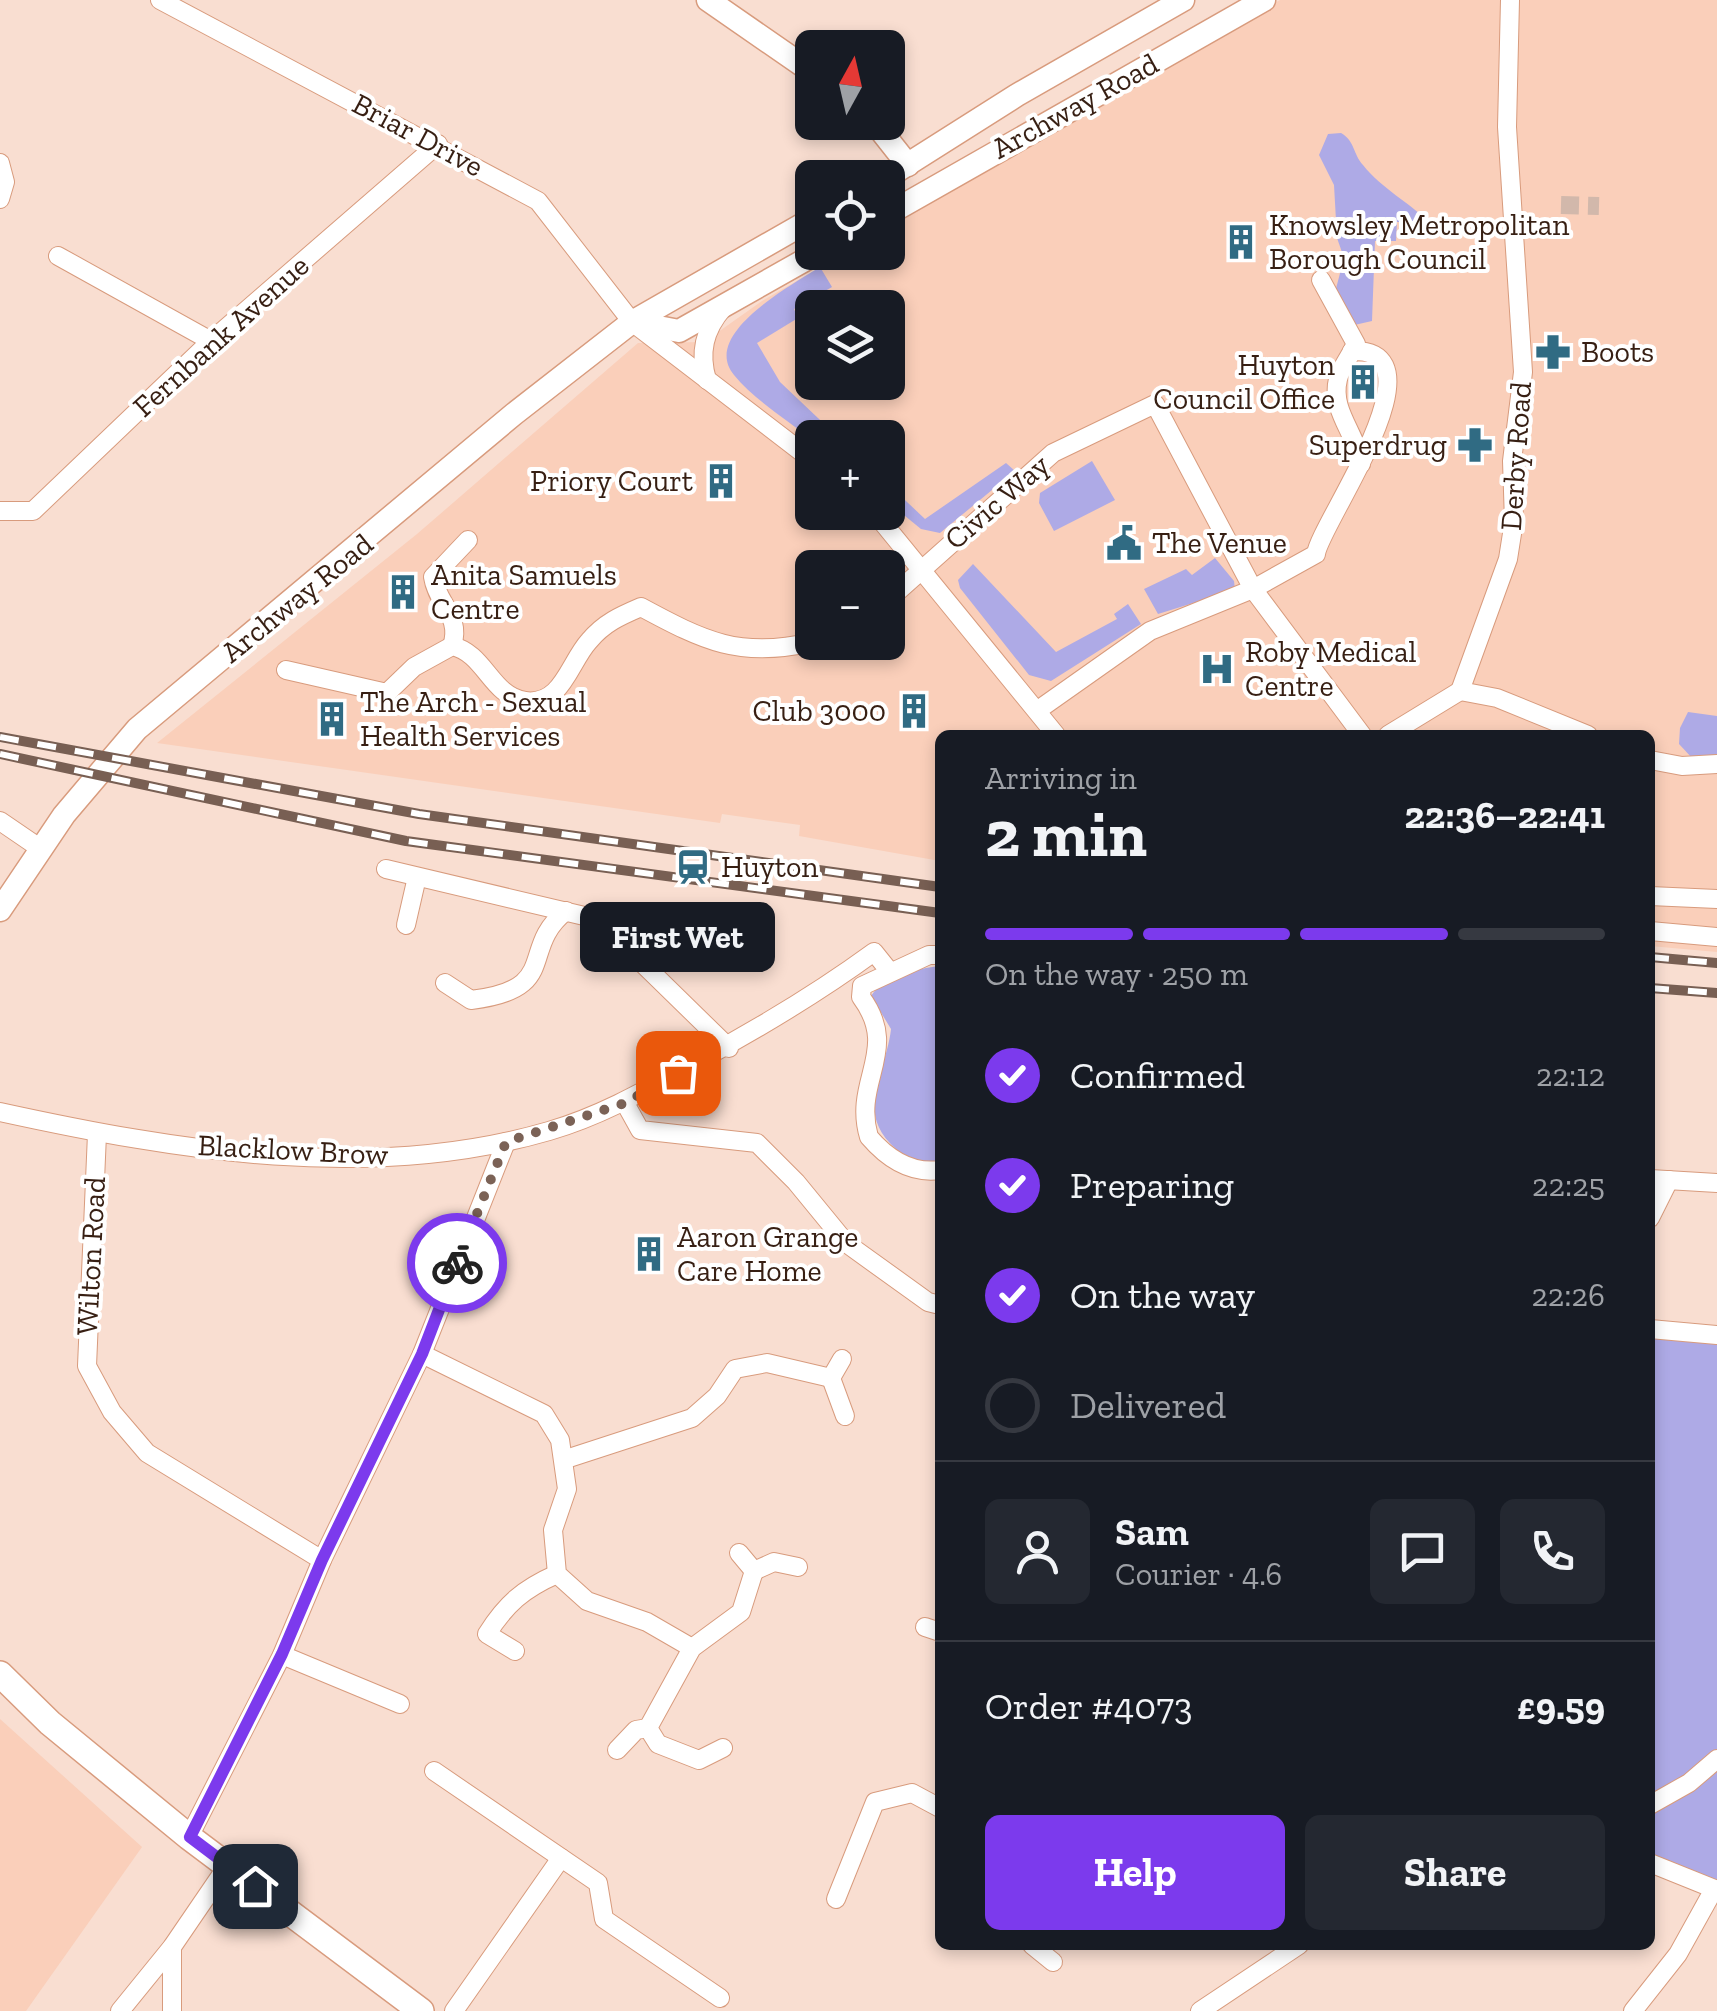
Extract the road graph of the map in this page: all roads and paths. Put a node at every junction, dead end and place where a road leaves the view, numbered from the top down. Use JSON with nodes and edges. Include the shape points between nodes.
{"nodes":[{"id":1,"x":160,"y":0,"type":"edge"},
{"id":2,"x":708,"y":0,"type":"edge"},
{"id":3,"x":1183,"y":0,"type":"edge"},
{"id":4,"x":1264,"y":0,"type":"edge"},
{"id":5,"x":1510,"y":0,"type":"edge"},
{"id":6,"x":795,"y":60,"type":"edge"},
{"id":7,"x":1023,"y":92,"type":"junction"},
{"id":8,"x":1044,"y":123,"type":"junction"},
{"id":9,"x":888,"y":140,"type":"edge"},
{"id":10,"x":438,"y":144,"type":"junction"},
{"id":11,"x":0,"y":163,"type":"edge"},
{"id":12,"x":908,"y":165,"type":"junction"},
{"id":13,"x":905,"y":167,"type":"edge"},
{"id":14,"x":926,"y":191,"type":"junction"},
{"id":15,"x":0,"y":200,"type":"edge"},
{"id":16,"x":905,"y":204,"type":"edge"},
{"id":17,"x":795,"y":230,"type":"edge"},
{"id":18,"x":58,"y":256,"type":"dead end"},
{"id":19,"x":795,"y":265,"type":"edge"},
{"id":20,"x":1321,"y":280,"type":"dead end"},
{"id":21,"x":726,"y":304,"type":"junction"},
{"id":22,"x":632,"y":322,"type":"junction"},
{"id":23,"x":211,"y":341,"type":"junction"},
{"id":24,"x":1352,"y":352,"type":"junction"},
{"id":25,"x":706,"y":380,"type":"junction"},
{"id":26,"x":795,"y":447,"type":"edge"},
{"id":27,"x":1361,"y":464,"type":"junction"},
{"id":28,"x":0,"y":511,"type":"edge"},
{"id":29,"x":890,"y":530,"type":"edge"},
{"id":30,"x":468,"y":540,"type":"dead end"},
{"id":31,"x":922,"y":566,"type":"junction"},
{"id":32,"x":905,"y":583,"type":"edge"},
{"id":33,"x":1253,"y":589,"type":"junction"},
{"id":34,"x":795,"y":644,"type":"edge"},
{"id":35,"x":452,"y":646,"type":"junction"},
{"id":36,"x":286,"y":670,"type":"dead end"},
{"id":37,"x":1460,"y":691,"type":"junction"},
{"id":38,"x":1038,"y":710,"type":"junction"},
{"id":39,"x":1052,"y":730,"type":"edge"},
{"id":40,"x":1358,"y":730,"type":"edge"},
{"id":41,"x":1396,"y":730,"type":"edge"},
{"id":42,"x":1576,"y":730,"type":"edge"},
{"id":43,"x":1655,"y":761,"type":"edge"},
{"id":44,"x":1717,"y":764,"type":"edge"},
{"id":45,"x":0,"y":821,"type":"edge"},
{"id":46,"x":41,"y":849,"type":"junction"},
{"id":47,"x":386,"y":869,"type":"dead end"},
{"id":48,"x":417,"y":878,"type":"junction"},
{"id":49,"x":1655,"y":896,"type":"edge"},
{"id":50,"x":1717,"y":899,"type":"edge"},
{"id":51,"x":0,"y":910,"type":"edge"},
{"id":52,"x":566,"y":911,"type":"junction"},
{"id":53,"x":406,"y":924,"type":"dead end"},
{"id":54,"x":1655,"y":932,"type":"edge"},
{"id":55,"x":1717,"y":938,"type":"edge"},
{"id":56,"x":935,"y":957,"type":"edge"},
{"id":57,"x":890,"y":972,"type":"junction"},
{"id":58,"x":444,"y":982,"type":"dead end"},
{"id":59,"x":729,"y":1048,"type":"junction"},
{"id":60,"x":625,"y":1103,"type":"junction"},
{"id":61,"x":0,"y":1112,"type":"edge"},
{"id":62,"x":97,"y":1134,"type":"junction"},
{"id":63,"x":506,"y":1142,"type":"junction"},
{"id":64,"x":935,"y":1170,"type":"edge"},
{"id":65,"x":1655,"y":1178,"type":"edge"},
{"id":66,"x":1670,"y":1180,"type":"junction"},
{"id":67,"x":1717,"y":1183,"type":"edge"},
{"id":68,"x":1655,"y":1208,"type":"edge"},
{"id":69,"x":935,"y":1304,"type":"edge"},
{"id":70,"x":1655,"y":1329,"type":"edge"},
{"id":71,"x":1717,"y":1334,"type":"edge"},
{"id":72,"x":422,"y":1354,"type":"junction"},
{"id":73,"x":842,"y":1360,"type":"dead end"},
{"id":74,"x":831,"y":1378,"type":"junction"},
{"id":75,"x":845,"y":1416,"type":"dead end"},
{"id":76,"x":566,"y":1459,"type":"junction"},
{"id":77,"x":739,"y":1553,"type":"dead end"},
{"id":78,"x":322,"y":1560,"type":"junction"},
{"id":79,"x":798,"y":1567,"type":"dead end"},
{"id":80,"x":754,"y":1571,"type":"junction"},
{"id":81,"x":557,"y":1574,"type":"junction"},
{"id":82,"x":692,"y":1648,"type":"junction"},
{"id":83,"x":516,"y":1650,"type":"dead end"},
{"id":84,"x":282,"y":1654,"type":"junction"},
{"id":85,"x":0,"y":1674,"type":"edge"},
{"id":86,"x":400,"y":1704,"type":"dead end"},
{"id":87,"x":648,"y":1728,"type":"junction"},
{"id":88,"x":724,"y":1748,"type":"dead end"},
{"id":89,"x":616,"y":1750,"type":"dead end"},
{"id":90,"x":1717,"y":1759,"type":"edge"},
{"id":91,"x":434,"y":1771,"type":"dead end"},
{"id":92,"x":1655,"y":1803,"type":"edge"},
{"id":93,"x":935,"y":1805,"type":"edge"},
{"id":94,"x":190,"y":1837,"type":"junction"},
{"id":95,"x":560,"y":1858,"type":"junction"},
{"id":96,"x":1655,"y":1865,"type":"edge"},
{"id":97,"x":228,"y":1866,"type":"junction"},
{"id":98,"x":1716,"y":1890,"type":"edge"},
{"id":99,"x":836,"y":1899,"type":"dead end"},
{"id":100,"x":172,"y":1947,"type":"junction"},
{"id":101,"x":1038,"y":1950,"type":"edge"},
{"id":102,"x":1292,"y":1950,"type":"edge"},
{"id":103,"x":1053,"y":1962,"type":"dead end"},
{"id":104,"x":720,"y":1998,"type":"dead end"},
{"id":105,"x":120,"y":2011,"type":"edge"},
{"id":106,"x":172,"y":2011,"type":"edge"},
{"id":107,"x":421,"y":2011,"type":"edge"},
{"id":108,"x":454,"y":2011,"type":"edge"},
{"id":109,"x":1200,"y":2011,"type":"edge"},
{"id":110,"x":1633,"y":2011,"type":"edge"}],
"edges":[{"from":1,"to":10,"type":"street","name":"Briar Drive"},
{"from":2,"to":6,"type":"main road"},
{"from":3,"to":7,"type":"main road","name":"Archway Road"},
{"from":4,"to":8,"type":"main road","name":"Archway Road"},
{"from":5,"to":37,"type":"street","name":"Derby Road","via":[[1507,127],[1522,372],[1512,461],[1514,521],[1502,577]]},
{"from":7,"to":8,"type":"main road"},
{"from":7,"to":12,"type":"main road","name":"Archway Road"},
{"from":8,"to":14,"type":"main road","name":"Archway Road"},
{"from":9,"to":12,"type":"main road"},
{"from":10,"to":22,"type":"street","name":"Briar Drive","via":[[538,201]]},
{"from":10,"to":23,"type":"street","name":"Fernbank Avenue"},
{"from":11,"to":15,"type":"street"},
{"from":12,"to":13,"type":"main road","name":"Archway Road"},
{"from":12,"to":14,"type":"street"},
{"from":14,"to":16,"type":"main road","name":"Archway Road"},
{"from":17,"to":22,"type":"main road","name":"Archway Road"},
{"from":18,"to":23,"type":"street"},
{"from":19,"to":21,"type":"main road"},
{"from":20,"to":24,"type":"street","via":[[1350,326]]},
{"from":21,"to":22,"type":"main road","via":[[679,331]]},
{"from":21,"to":25,"type":"street","via":[[706,334]]},
{"from":22,"to":25,"type":"street","name":"Briar Drive"},
{"from":22,"to":46,"type":"main road","name":"Archway Road","via":[[137,729]]},
{"from":23,"to":28,"type":"street","name":"Fernbank Avenue","via":[[33,511]]},
{"from":24,"to":27,"type":"street","via":[[1336,392]]},
{"from":24,"to":27,"type":"street","via":[[1375,356],[1388,378]]},
{"from":25,"to":26,"type":"street","name":"Briar Drive"},
{"from":27,"to":33,"type":"street","via":[[1317,540],[1316,554]]},
{"from":29,"to":31,"type":"street"},
{"from":30,"to":35,"type":"street","via":[[433,577],[455,624]]},
{"from":31,"to":32,"type":"street","name":"Civic Way"},
{"from":31,"to":33,"type":"street","name":"Civic Way","via":[[1053,452],[1155,404]]},
{"from":31,"to":38,"type":"street"},
{"from":33,"to":38,"type":"street","via":[[1150,631]]},
{"from":33,"to":40,"type":"street"},
{"from":34,"to":35,"type":"street","via":[[743,651],[641,607],[611,619],[590,639],[562,686],[545,700],[522,701],[498,686],[472,652]]},
{"from":35,"to":36,"type":"street","via":[[414,667],[387,693]]},
{"from":37,"to":41,"type":"street"},
{"from":37,"to":42,"type":"street","via":[[1497,698]]},
{"from":38,"to":39,"type":"street"},
{"from":43,"to":44,"type":"street"},
{"from":45,"to":46,"type":"street"},
{"from":46,"to":51,"type":"main road","name":"Archway Road"},
{"from":47,"to":48,"type":"street"},
{"from":48,"to":52,"type":"street"},
{"from":48,"to":53,"type":"street"},
{"from":49,"to":50,"type":"street"},
{"from":52,"to":58,"type":"street","via":[[552,922],[536,969],[519,988],[470,1000]]},
{"from":52,"to":59,"type":"street","via":[[597,919]]},
{"from":54,"to":55,"type":"street"},
{"from":56,"to":57,"type":"street"},
{"from":57,"to":59,"type":"street","name":"Blacklow Brow","via":[[874,952]]},
{"from":57,"to":64,"type":"street","via":[[862,986],[880,1030],[866,1125],[879,1149],[899,1163]]},
{"from":59,"to":60,"type":"street","name":"Blacklow Brow"},
{"from":60,"to":63,"type":"street","name":"Blacklow Brow"},
{"from":60,"to":69,"type":"street","via":[[640,1130],[757,1143],[846,1243]]},
{"from":61,"to":62,"type":"street","name":"Blacklow Brow"},
{"from":62,"to":63,"type":"street","name":"Blacklow Brow","via":[[245,1154],[368,1160]]},
{"from":62,"to":78,"type":"street","name":"Wilton Road","via":[[87,1366],[112,1412],[147,1453]]},
{"from":63,"to":72,"type":"street"},
{"from":65,"to":66,"type":"street"},
{"from":66,"to":67,"type":"street"},
{"from":66,"to":68,"type":"street"},
{"from":70,"to":71,"type":"street"},
{"from":72,"to":76,"type":"street","via":[[544,1414]]},
{"from":72,"to":78,"type":"street"},
{"from":73,"to":74,"type":"street"},
{"from":74,"to":75,"type":"street"},
{"from":74,"to":76,"type":"street","via":[[767,1364],[735,1369],[692,1418]]},
{"from":76,"to":81,"type":"street","via":[[567,1489],[553,1530]]},
{"from":77,"to":80,"type":"street"},
{"from":78,"to":84,"type":"street"},
{"from":79,"to":80,"type":"street","via":[[774,1562]]},
{"from":80,"to":82,"type":"street","via":[[741,1612]]},
{"from":81,"to":82,"type":"street","via":[[587,1600]]},
{"from":81,"to":83,"type":"street","via":[[526,1587],[487,1634]]},
{"from":82,"to":87,"type":"street"},
{"from":84,"to":86,"type":"street"},
{"from":84,"to":94,"type":"street"},
{"from":85,"to":94,"type":"main road"},
{"from":87,"to":88,"type":"street","via":[[658,1744],[698,1760]]},
{"from":87,"to":89,"type":"street","via":[[636,1730]]},
{"from":90,"to":92,"type":"street"},
{"from":91,"to":95,"type":"street"},
{"from":93,"to":99,"type":"street","via":[[912,1793],[876,1802]]},
{"from":94,"to":97,"type":"main road"},
{"from":95,"to":104,"type":"street","via":[[598,1883],[604,1919]]},
{"from":95,"to":108,"type":"street"},
{"from":96,"to":98,"type":"street"},
{"from":97,"to":100,"type":"street"},
{"from":97,"to":107,"type":"main road"},
{"from":98,"to":110,"type":"street"},
{"from":100,"to":105,"type":"street"},
{"from":100,"to":106,"type":"street"},
{"from":101,"to":103,"type":"street"},
{"from":102,"to":109,"type":"street"}]}
